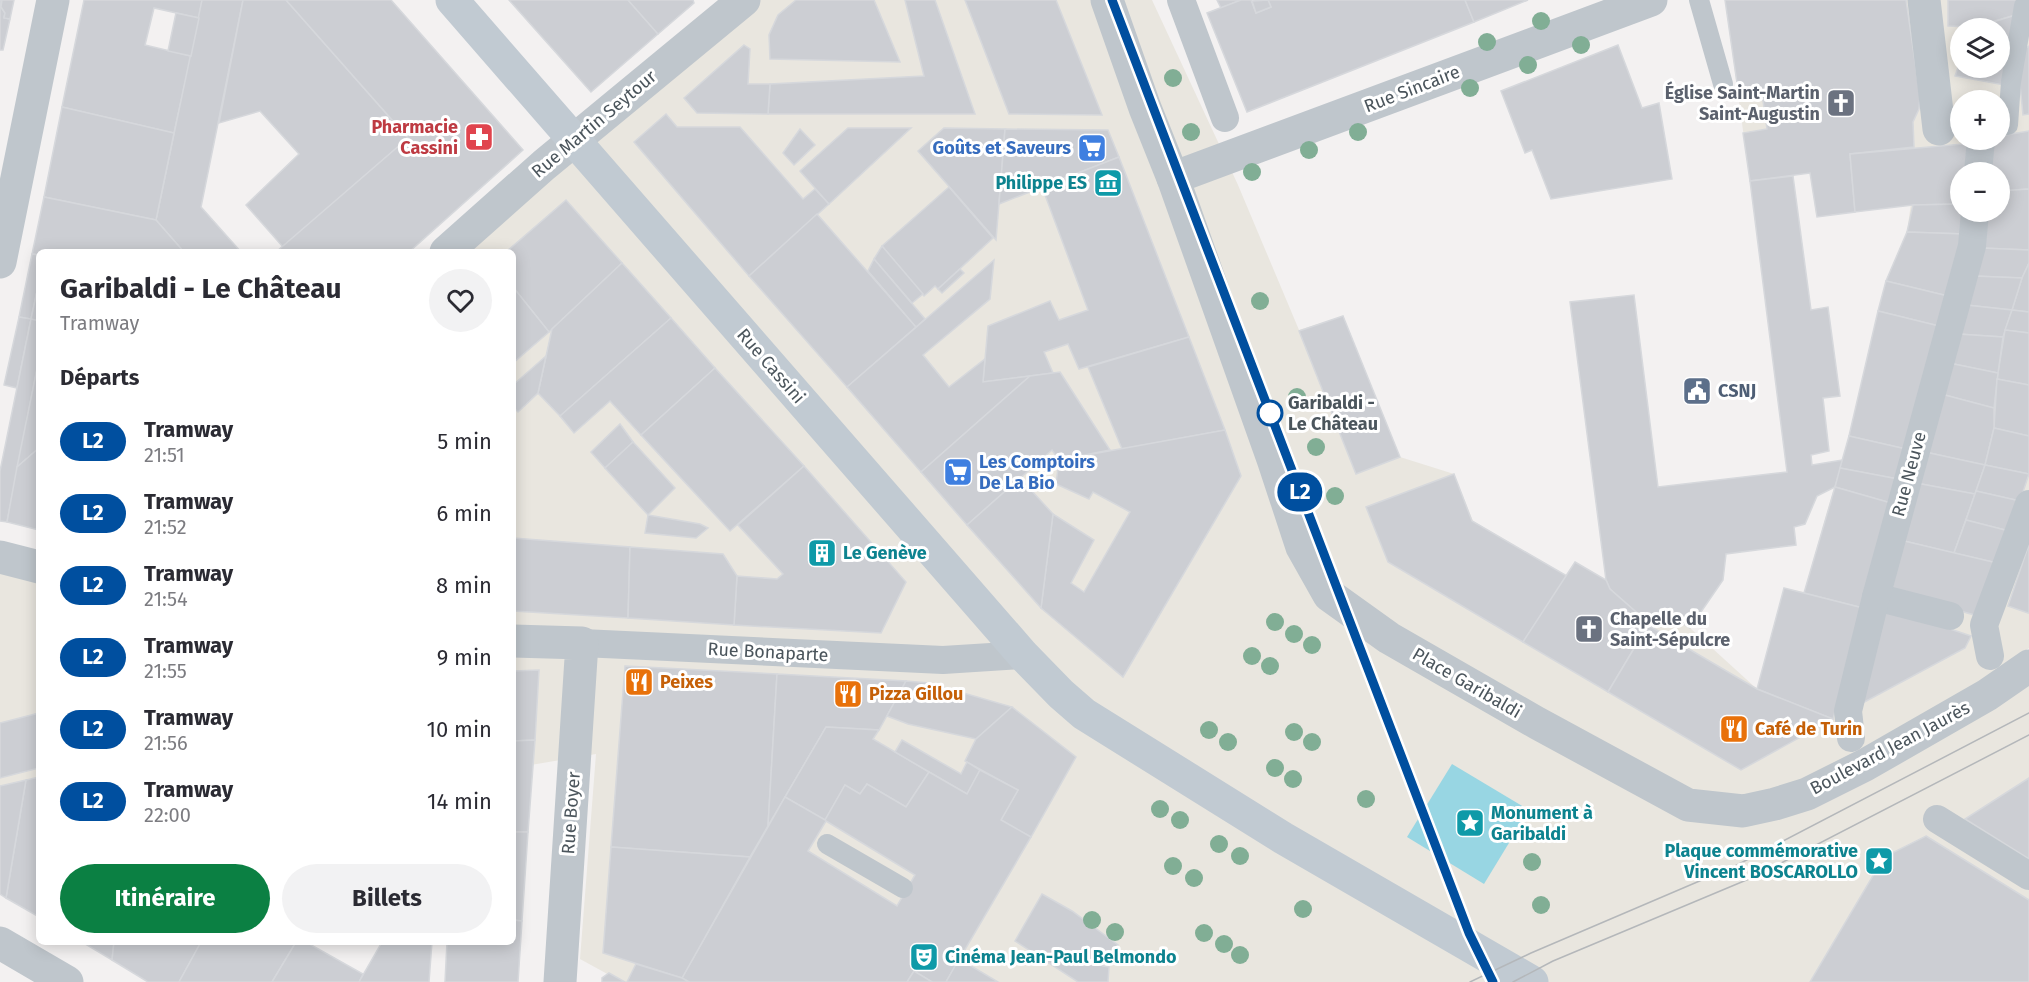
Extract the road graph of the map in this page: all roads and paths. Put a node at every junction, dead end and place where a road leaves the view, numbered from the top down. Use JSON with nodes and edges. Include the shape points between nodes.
{"nodes":[{"id":1,"x":53,"y":0,"type":"edge"},
{"id":2,"x":452,"y":0,"type":"edge"},
{"id":3,"x":744,"y":0,"type":"edge"},
{"id":4,"x":1107,"y":0,"type":"edge"},
{"id":5,"x":1181,"y":0,"type":"edge"},
{"id":6,"x":1651,"y":0,"type":"edge"},
{"id":7,"x":1699,"y":0,"type":"edge"},
{"id":8,"x":1924,"y":0,"type":"edge"},
{"id":9,"x":2029,"y":3,"type":"edge"},
{"id":10,"x":1723,"y":84,"type":"dead end"},
{"id":11,"x":2010,"y":96,"type":"edge"},
{"id":12,"x":1225,"y":118,"type":"dead end"},
{"id":13,"x":1939,"y":129,"type":"dead end"},
{"id":14,"x":574,"y":140,"type":"junction"},
{"id":15,"x":1173,"y":178,"type":"junction"},
{"id":16,"x":1974,"y":222,"type":"edge"},
{"id":17,"x":449,"y":249,"type":"edge"},
{"id":18,"x":0,"y":262,"type":"edge"},
{"id":19,"x":2029,"y":504,"type":"edge"},
{"id":20,"x":0,"y":557,"type":"edge"},
{"id":21,"x":36,"y":566,"type":"edge"},
{"id":22,"x":1876,"y":597,"type":"junction"},
{"id":23,"x":1950,"y":616,"type":"dead end"},
{"id":24,"x":516,"y":641,"type":"edge"},
{"id":25,"x":582,"y":643,"type":"junction"},
{"id":26,"x":1023,"y":655,"type":"junction"},
{"id":27,"x":1990,"y":656,"type":"dead end"},
{"id":28,"x":2029,"y":666,"type":"edge"},
{"id":29,"x":1851,"y":738,"type":"dead end"},
{"id":30,"x":1743,"y":811,"type":"joint"},
{"id":31,"x":1937,"y":819,"type":"dead end"},
{"id":32,"x":827,"y":844,"type":"dead end"},
{"id":33,"x":2029,"y":876,"type":"edge"},
{"id":34,"x":903,"y":888,"type":"dead end"},
{"id":35,"x":0,"y":943,"type":"edge"},
{"id":36,"x":67,"y":982,"type":"edge"},
{"id":37,"x":560,"y":982,"type":"edge"},
{"id":38,"x":1532,"y":982,"type":"edge"}],
"edges":[{"from":1,"to":18,"type":"street"},
{"from":2,"to":14,"type":"main road","name":"Rue Cassini"},
{"from":3,"to":14,"type":"street","name":"Rue Martin Seytour"},
{"from":4,"to":15,"type":"street","name":"Place Garibaldi"},
{"from":5,"to":12,"type":"street"},
{"from":6,"to":15,"type":"street","name":"Rue Sincaire"},
{"from":7,"to":10,"type":"lane"},
{"from":8,"to":13,"type":"street"},
{"from":9,"to":11,"type":"lane","via":[[2024,6]]},
{"from":14,"to":17,"type":"street","name":"Rue Martin Seytour"},
{"from":14,"to":26,"type":"main road","name":"Rue Cassini"},
{"from":15,"to":30,"type":"street","name":"Place Garibaldi","via":[[1302,547],[1329,595],[1389,638],[1688,805]]},
{"from":16,"to":22,"type":"street","name":"Rue Neuve","via":[[1972,246]]},
{"from":19,"to":27,"type":"street","via":[[1984,626]]},
{"from":20,"to":21,"type":"street"},
{"from":22,"to":23,"type":"street"},
{"from":22,"to":29,"type":"street","name":"Rue Neuve","via":[[1848,711]]},
{"from":24,"to":25,"type":"street","name":"Rue Bonaparte"},
{"from":25,"to":26,"type":"street","name":"Rue Bonaparte","via":[[943,660]]},
{"from":25,"to":37,"type":"street","name":"Rue Boyer"},
{"from":26,"to":38,"type":"main road","name":"Rue Cassini","via":[[1061,694],[1098,723],[1283,838]]},
{"from":28,"to":30,"type":"street","name":"Boulevard Jean Jaurès","via":[[1866,765],[1807,794]]},
{"from":31,"to":33,"type":"street"},
{"from":32,"to":34,"type":"lane"},
{"from":35,"to":36,"type":"street"}]}
